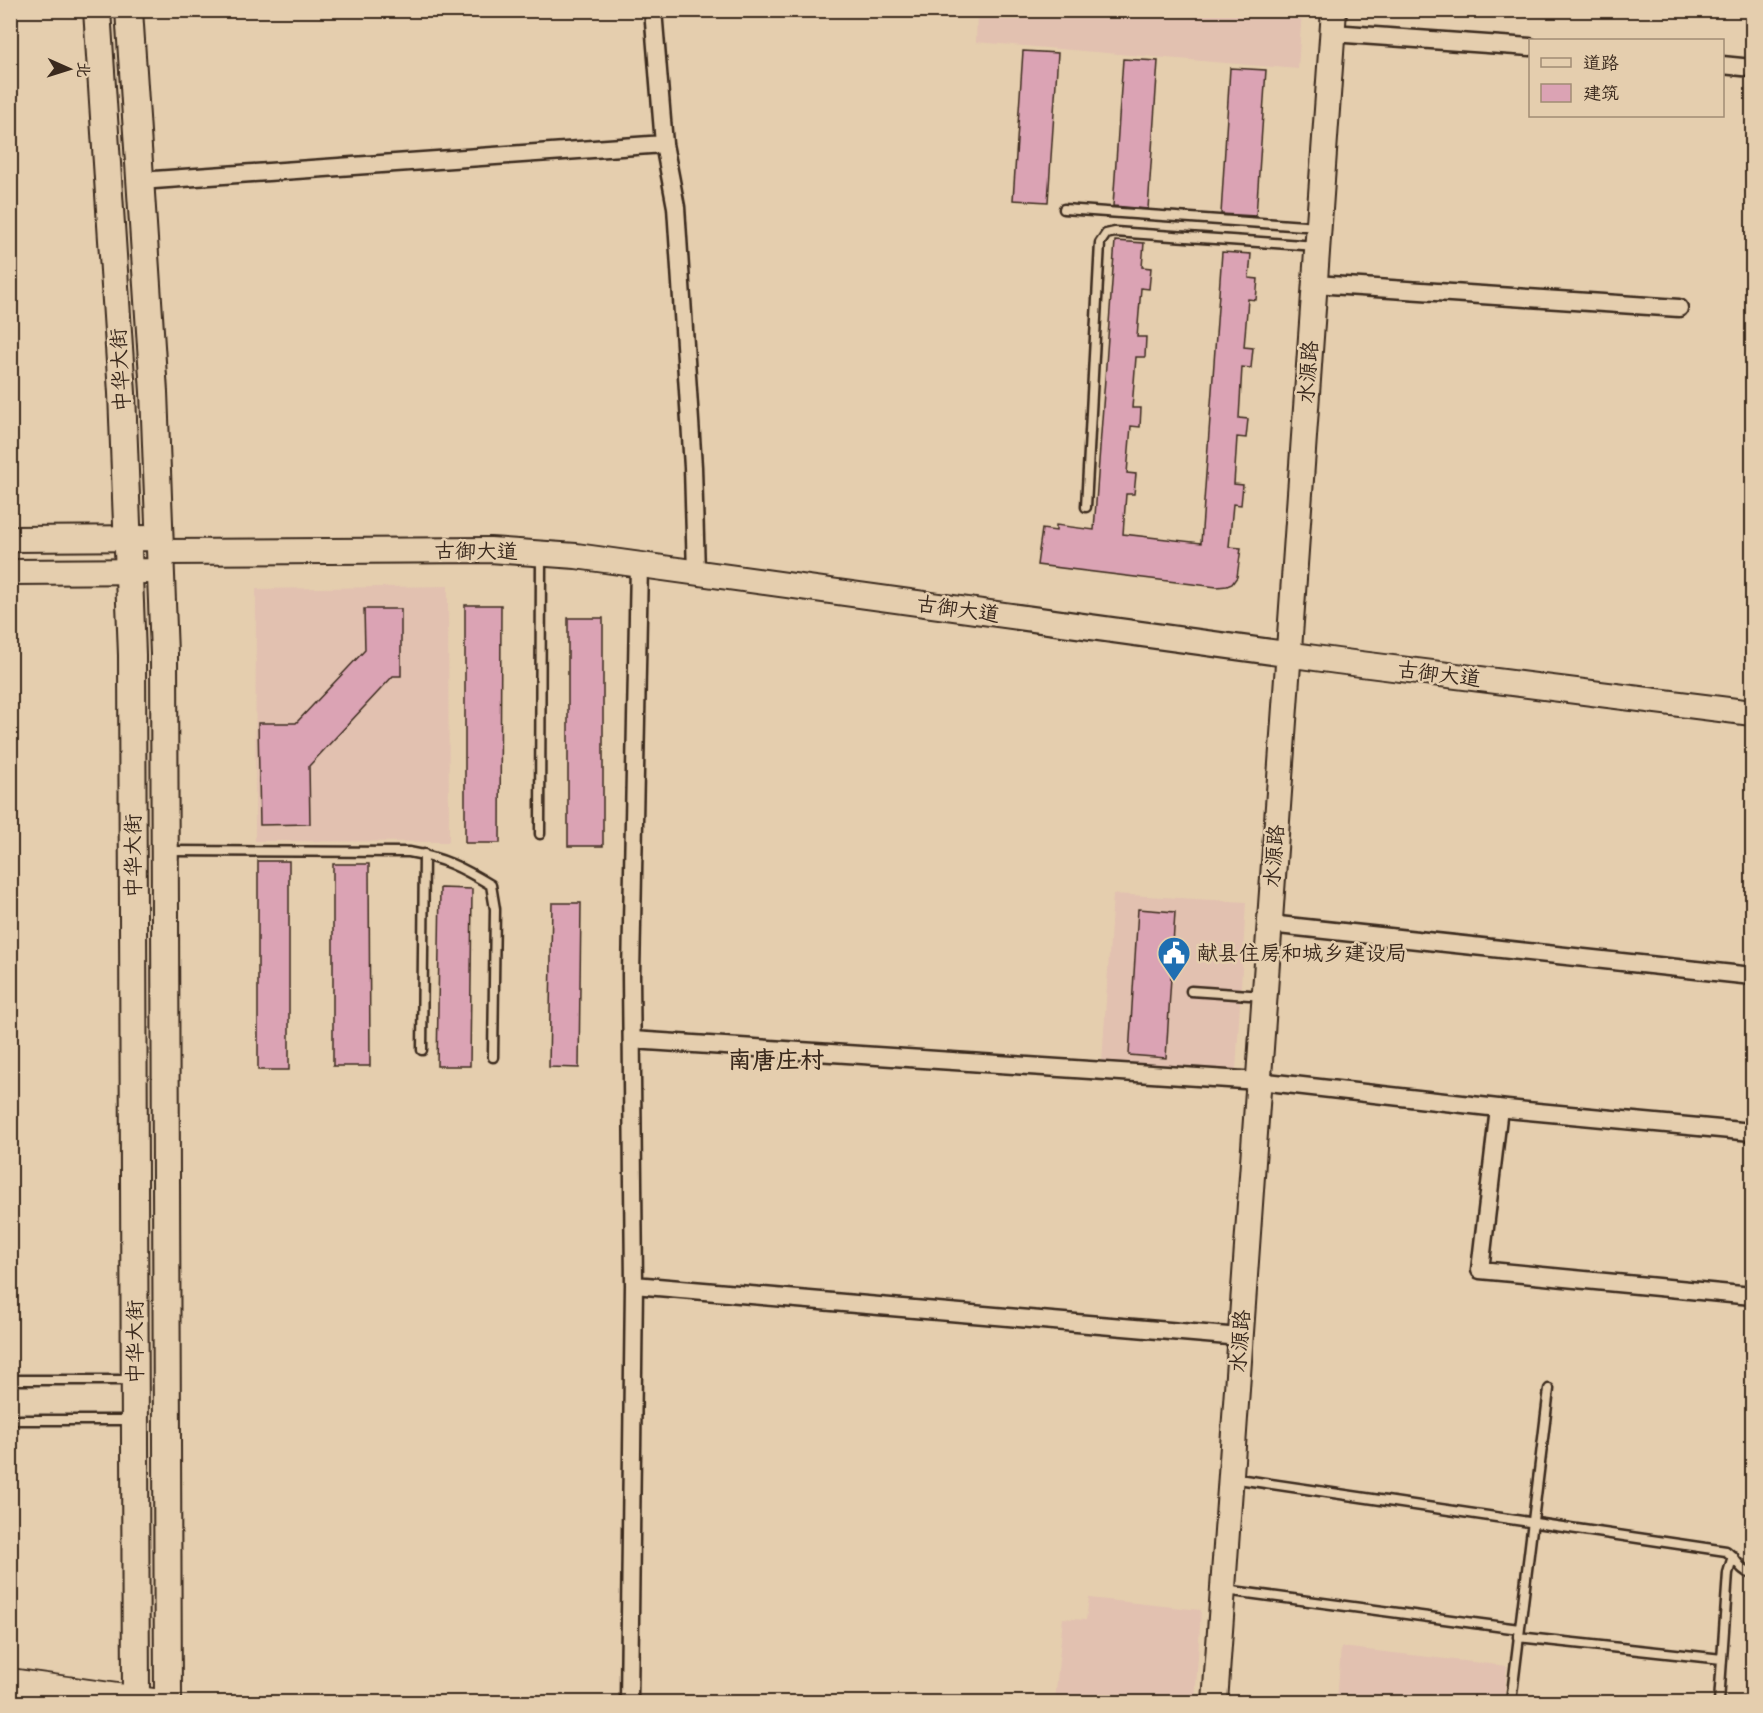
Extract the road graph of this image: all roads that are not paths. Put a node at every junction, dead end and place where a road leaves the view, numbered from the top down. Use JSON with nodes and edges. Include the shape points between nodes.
{"nodes":[{"id":1,"x":97,"y":10,"type":"edge"},
{"id":2,"x":129,"y":10,"type":"edge"},
{"id":3,"x":653,"y":10,"type":"edge"},
{"id":4,"x":1333,"y":22,"type":"edge"},
{"id":5,"x":1529,"y":47,"type":"edge"},
{"id":6,"x":1724,"y":65,"type":"edge"},
{"id":7,"x":1752,"y":68,"type":"edge"},
{"id":8,"x":664,"y":144,"type":"junction"},
{"id":9,"x":140,"y":181,"type":"junction"},
{"id":10,"x":1064,"y":209,"type":"dead end"},
{"id":11,"x":1318,"y":237,"type":"junction"},
{"id":12,"x":1314,"y":284,"type":"junction"},
{"id":13,"x":1679,"y":308,"type":"dead end"},
{"id":14,"x":1086,"y":507,"type":"dead end"},
{"id":15,"x":128,"y":538,"type":"junction"},
{"id":16,"x":10,"y":539,"type":"edge"},
{"id":17,"x":540,"y":553,"type":"junction"},
{"id":18,"x":160,"y":554,"type":"junction"},
{"id":19,"x":639,"y":565,"type":"junction"},
{"id":20,"x":129,"y":571,"type":"junction"},
{"id":21,"x":10,"y":572,"type":"edge"},
{"id":22,"x":696,"y":573,"type":"junction"},
{"id":23,"x":1288,"y":654,"type":"junction"},
{"id":24,"x":1752,"y":713,"type":"edge"},
{"id":25,"x":540,"y":834,"type":"dead end"},
{"id":26,"x":165,"y":851,"type":"junction"},
{"id":27,"x":424,"y":854,"type":"junction"},
{"id":28,"x":1269,"y":924,"type":"junction"},
{"id":29,"x":1752,"y":976,"type":"edge"},
{"id":30,"x":1191,"y":991,"type":"dead end"},
{"id":31,"x":1264,"y":996,"type":"junction"},
{"id":32,"x":632,"y":1040,"type":"junction"},
{"id":33,"x":422,"y":1050,"type":"dead end"},
{"id":34,"x":493,"y":1057,"type":"dead end"},
{"id":35,"x":1259,"y":1081,"type":"junction"},
{"id":36,"x":1499,"y":1108,"type":"junction"},
{"id":37,"x":1752,"y":1132,"type":"edge"},
{"id":38,"x":634,"y":1285,"type":"junction"},
{"id":39,"x":1752,"y":1296,"type":"edge"},
{"id":40,"x":1240,"y":1337,"type":"junction"},
{"id":41,"x":10,"y":1380,"type":"edge"},
{"id":42,"x":135,"y":1380,"type":"junction"},
{"id":43,"x":1549,"y":1389,"type":"dead end"},
{"id":44,"x":10,"y":1420,"type":"edge"},
{"id":45,"x":135,"y":1420,"type":"junction"},
{"id":46,"x":1231,"y":1478,"type":"junction"},
{"id":47,"x":1532,"y":1523,"type":"junction"},
{"id":48,"x":1733,"y":1556,"type":"junction"},
{"id":49,"x":1752,"y":1574,"type":"edge"},
{"id":50,"x":1223,"y":1590,"type":"junction"},
{"id":51,"x":1518,"y":1633,"type":"junction"},
{"id":52,"x":1722,"y":1659,"type":"junction"},
{"id":53,"x":10,"y":1681,"type":"edge"},
{"id":54,"x":77,"y":1702,"type":"edge"},
{"id":55,"x":144,"y":1702,"type":"edge"},
{"id":56,"x":168,"y":1702,"type":"edge"},
{"id":57,"x":629,"y":1702,"type":"edge"},
{"id":58,"x":1215,"y":1702,"type":"edge"},
{"id":59,"x":1511,"y":1702,"type":"edge"},
{"id":60,"x":1719,"y":1702,"type":"edge"}],
"edges":[{"from":1,"to":15,"type":"main road","name":"中华大街"},
{"from":2,"to":9,"type":"main road","name":"中华大街"},
{"from":3,"to":8,"type":"street"},
{"from":4,"to":5,"type":"street"},
{"from":4,"to":11,"type":"street","name":"水源路"},
{"from":6,"to":7,"type":"street"},
{"from":8,"to":9,"type":"street"},
{"from":8,"to":22,"type":"street","via":[[676,207]]},
{"from":9,"to":18,"type":"main road","name":"中华大街"},
{"from":10,"to":11,"type":"lane"},
{"from":11,"to":12,"type":"street","name":"水源路"},
{"from":11,"to":14,"type":"lane","via":[[1106,234],[1100,243]]},
{"from":12,"to":13,"type":"street"},
{"from":12,"to":23,"type":"street","name":"水源路"},
{"from":15,"to":16,"type":"street","name":"古御大道"},
{"from":15,"to":18,"type":"street","name":"古御大道"},
{"from":15,"to":20,"type":"main road","name":"中华大街"},
{"from":17,"to":18,"type":"street","name":"古御大道","via":[[434,549]]},
{"from":17,"to":19,"type":"street","name":"古御大道"},
{"from":17,"to":25,"type":"lane"},
{"from":18,"to":20,"type":"street","name":"古御大道"},
{"from":18,"to":26,"type":"main road","name":"中华大街"},
{"from":19,"to":22,"type":"street","name":"古御大道"},
{"from":19,"to":32,"type":"street"},
{"from":20,"to":21,"type":"street","name":"古御大道"},
{"from":20,"to":42,"type":"main road","name":"中华大街"},
{"from":22,"to":23,"type":"street","name":"古御大道"},
{"from":23,"to":24,"type":"street","name":"古御大道"},
{"from":23,"to":28,"type":"street","name":"水源路"},
{"from":26,"to":27,"type":"lane"},
{"from":26,"to":56,"type":"main road","name":"中华大街"},
{"from":27,"to":33,"type":"lane"},
{"from":27,"to":34,"type":"lane","via":[[458,865],[491,885],[495,909]]},
{"from":28,"to":29,"type":"street"},
{"from":28,"to":31,"type":"street","name":"水源路"},
{"from":30,"to":31,"type":"lane"},
{"from":31,"to":35,"type":"street","name":"水源路"},
{"from":32,"to":35,"type":"street"},
{"from":32,"to":38,"type":"street"},
{"from":35,"to":36,"type":"street"},
{"from":35,"to":40,"type":"street","name":"水源路"},
{"from":36,"to":37,"type":"street"},
{"from":36,"to":39,"type":"street","via":[[1480,1270]]},
{"from":38,"to":40,"type":"street"},
{"from":38,"to":57,"type":"street"},
{"from":40,"to":46,"type":"street","name":"水源路"},
{"from":41,"to":42,"type":"lane"},
{"from":42,"to":45,"type":"main road","name":"中华大街"},
{"from":43,"to":47,"type":"lane"},
{"from":44,"to":45,"type":"lane"},
{"from":45,"to":55,"type":"main road","name":"中华大街"},
{"from":46,"to":47,"type":"lane"},
{"from":46,"to":50,"type":"street","name":"水源路"},
{"from":47,"to":48,"type":"lane","via":[[1726,1551]]},
{"from":47,"to":51,"type":"lane"},
{"from":48,"to":49,"type":"lane","via":[[1744,1572]]},
{"from":48,"to":52,"type":"lane","via":[[1728,1573]]},
{"from":50,"to":51,"type":"lane"},
{"from":50,"to":58,"type":"street","name":"水源路"},
{"from":51,"to":52,"type":"lane"},
{"from":51,"to":59,"type":"lane"},
{"from":52,"to":60,"type":"lane"},
{"from":53,"to":55,"type":"street"},
{"from":54,"to":55,"type":"street"}]}
